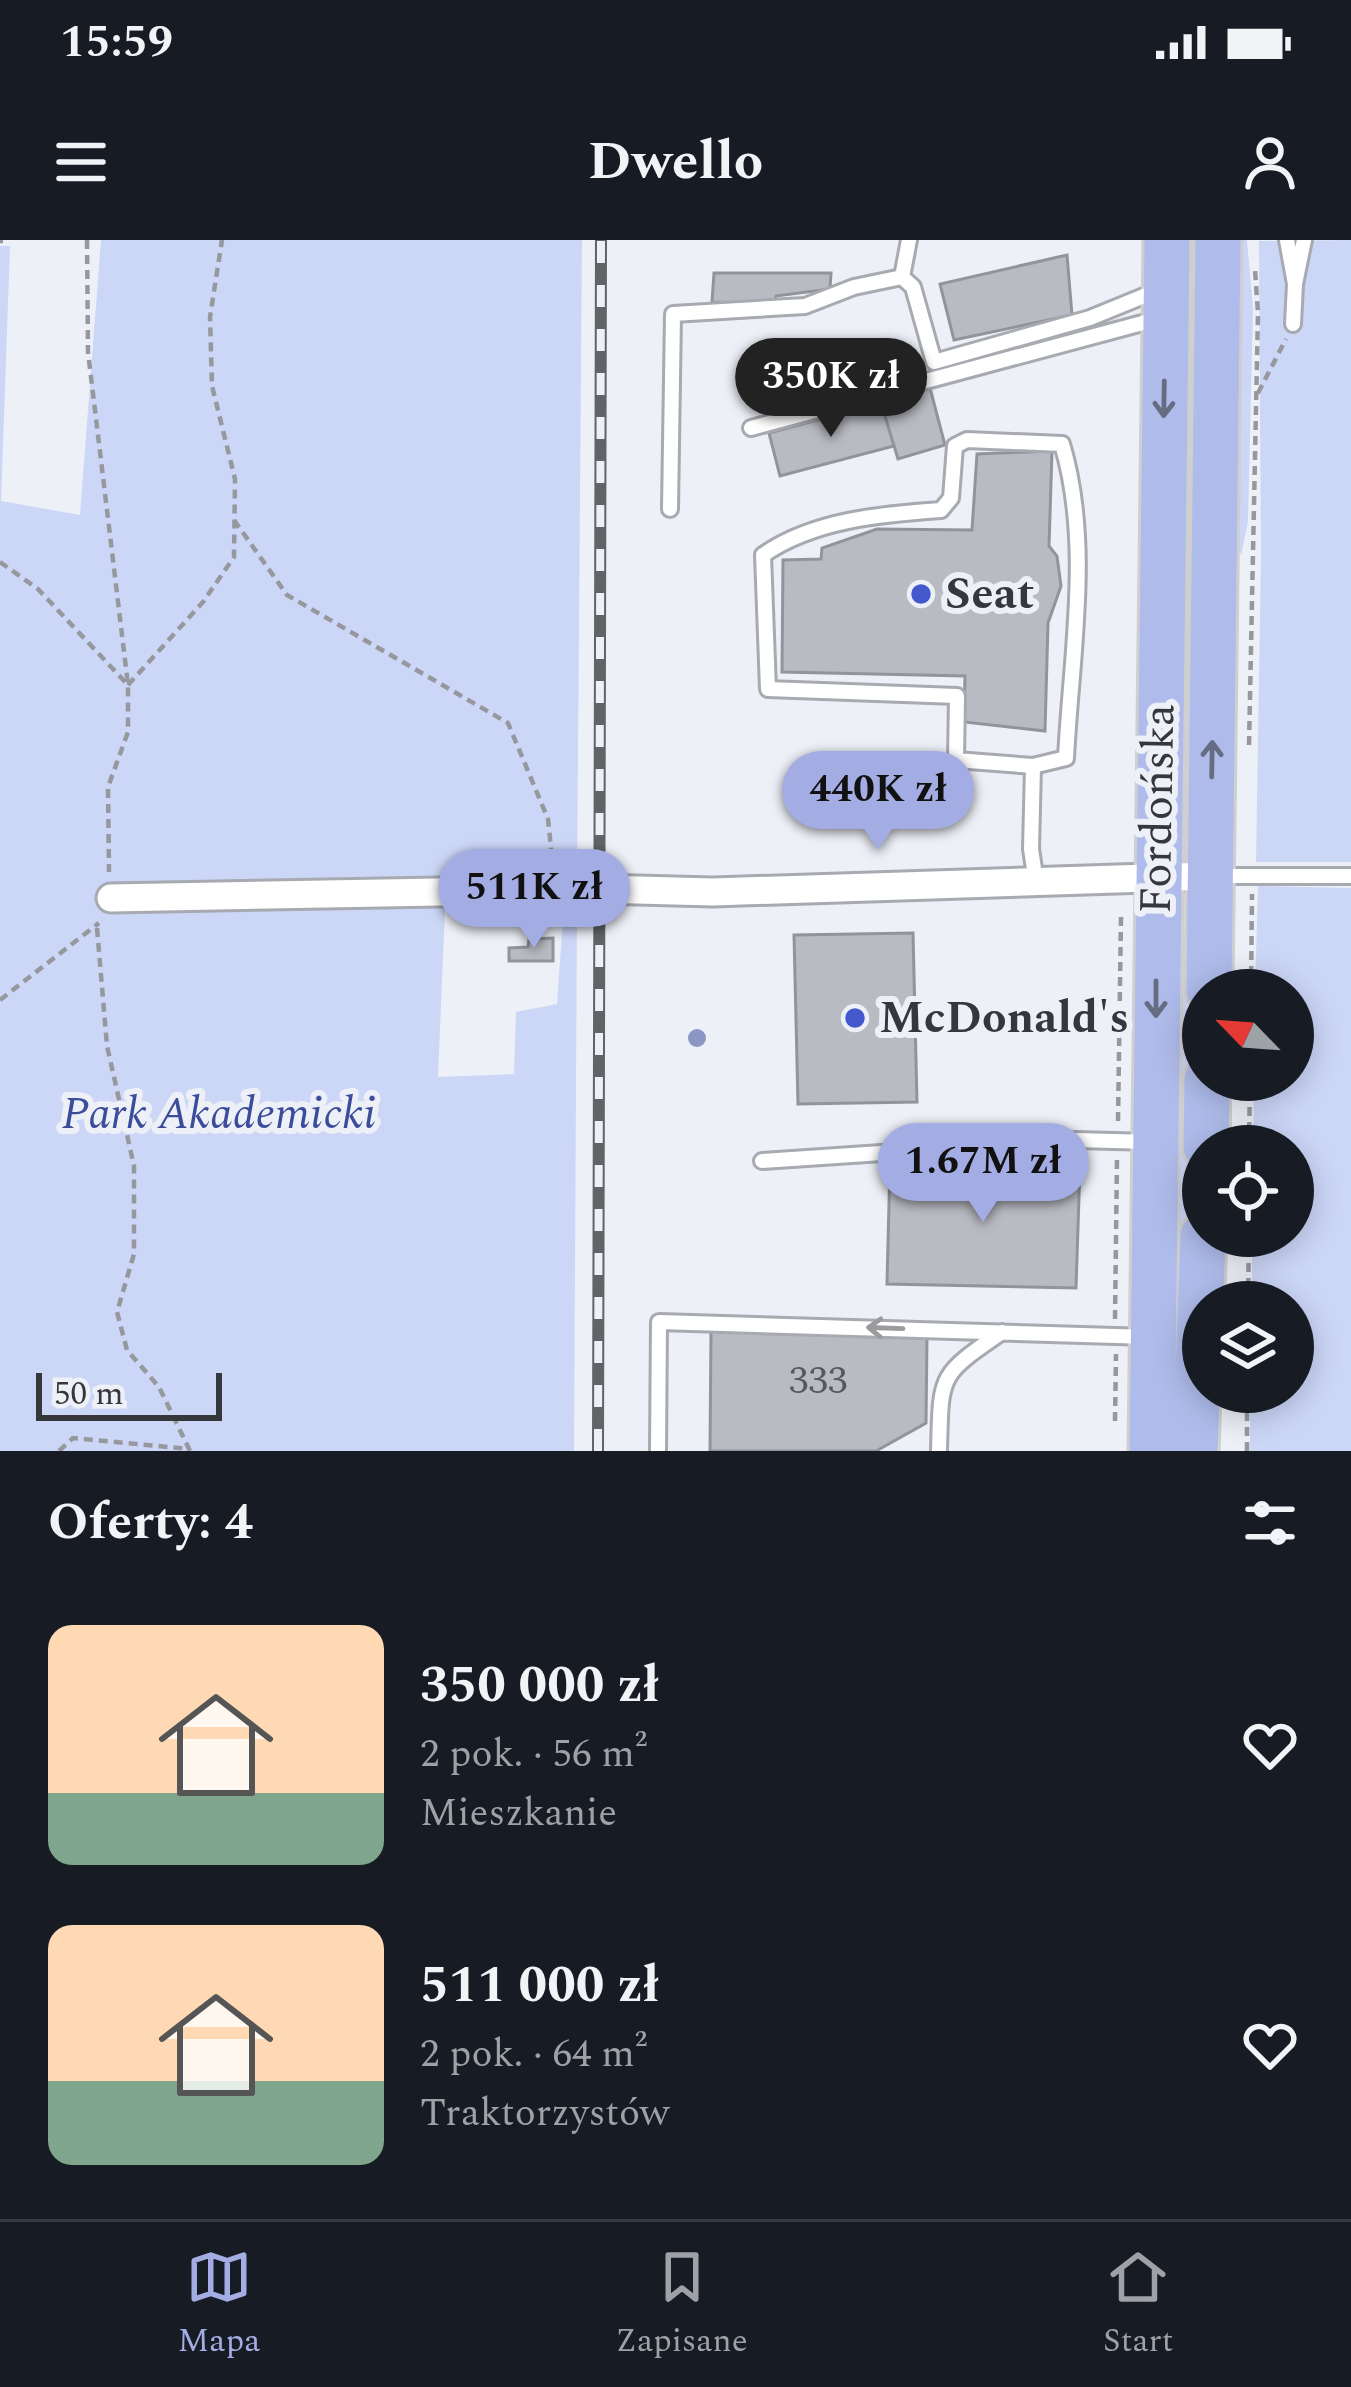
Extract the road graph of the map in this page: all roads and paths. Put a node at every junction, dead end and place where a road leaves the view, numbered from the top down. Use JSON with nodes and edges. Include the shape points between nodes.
{"nodes":[{"id":1,"x":87,"y":240,"type":"edge"},
{"id":2,"x":222,"y":240,"type":"edge"},
{"id":3,"x":909,"y":240,"type":"edge"},
{"id":4,"x":1167,"y":240,"type":"edge"},
{"id":5,"x":1287,"y":240,"type":"edge"},
{"id":6,"x":1304,"y":240,"type":"edge"},
{"id":7,"x":1236,"y":249,"type":"edge"},
{"id":8,"x":902,"y":277,"type":"junction"},
{"id":9,"x":1294,"y":284,"type":"junction"},
{"id":10,"x":1166,"y":302,"type":"junction"},
{"id":11,"x":1293,"y":325,"type":"joint"},
{"id":12,"x":1256,"y":398,"type":"junction"},
{"id":13,"x":752,"y":428,"type":"dead end"},
{"id":14,"x":670,"y":509,"type":"dead end"},
{"id":15,"x":235,"y":520,"type":"junction"},
{"id":16,"x":0,"y":562,"type":"edge"},
{"id":17,"x":128,"y":685,"type":"junction"},
{"id":18,"x":1249,"y":749,"type":"dead end"},
{"id":19,"x":1033,"y":766,"type":"junction"},
{"id":20,"x":1141,"y":876,"type":"junction"},
{"id":21,"x":1351,"y":876,"type":"edge"},
{"id":22,"x":1231,"y":877,"type":"junction"},
{"id":23,"x":555,"y":878,"type":"dead end"},
{"id":24,"x":1036,"y":882,"type":"junction"},
{"id":25,"x":111,"y":898,"type":"junction"},
{"id":26,"x":97,"y":928,"type":"junction"},
{"id":27,"x":1213,"y":969,"type":"edge"},
{"id":28,"x":1247,"y":969,"type":"edge"},
{"id":29,"x":0,"y":1000,"type":"edge"},
{"id":30,"x":1137,"y":1142,"type":"junction"},
{"id":31,"x":762,"y":1161,"type":"dead end"},
{"id":32,"x":1202,"y":1257,"type":"edge"},
{"id":33,"x":1002,"y":1332,"type":"junction"},
{"id":34,"x":1134,"y":1337,"type":"junction"},
{"id":35,"x":1247,"y":1413,"type":"edge"},
{"id":36,"x":1134,"y":1440,"type":"edge"},
{"id":37,"x":190,"y":1450,"type":"edge"},
{"id":38,"x":59,"y":1451,"type":"edge"},
{"id":39,"x":658,"y":1451,"type":"edge"},
{"id":40,"x":939,"y":1451,"type":"edge"},
{"id":41,"x":1195,"y":1451,"type":"edge"},
{"id":42,"x":1246,"y":1451,"type":"edge"}],
"edges":[{"from":1,"to":17,"type":"path","via":[[88,352]]},
{"from":2,"to":15,"type":"path","via":[[210,316],[212,386],[235,479]]},
{"from":3,"to":8,"type":"lane"},
{"from":4,"to":10,"type":"main road","name":"Fordońska"},
{"from":5,"to":9,"type":"lane"},
{"from":6,"to":9,"type":"lane"},
{"from":7,"to":12,"type":"path","via":[[1258,313]]},
{"from":22,"to":7,"type":"main road","name":"Fordońska","one_way":true},
{"from":8,"to":10,"type":"lane","via":[[913,287],[934,362]]},
{"from":8,"to":14,"type":"lane","via":[[806,306],[674,314]]},
{"from":9,"to":11,"type":"lane"},
{"from":10,"to":13,"type":"lane"},
{"from":10,"to":20,"type":"main road","name":"Fordońska","one_way":true},
{"from":11,"to":12,"type":"path"},
{"from":12,"to":18,"type":"path"},
{"from":15,"to":17,"type":"path","via":[[234,557]]},
{"from":15,"to":23,"type":"path","via":[[286,595],[508,723],[548,819]]},
{"from":16,"to":17,"type":"path","via":[[38,589]]},
{"from":17,"to":25,"type":"path","via":[[128,732],[108,788]]},
{"from":19,"to":19,"type":"lane","via":[[956,760],[957,696],[768,689],[763,555],[786,539],[883,514],[941,510],[951,498],[955,446],[967,440],[1062,444],[1078,567],[1066,758]]},
{"from":19,"to":24,"type":"lane"},
{"from":20,"to":22,"type":"street"},
{"from":20,"to":24,"type":"street"},
{"from":20,"to":30,"type":"main road","name":"Fordońska","one_way":true},
{"from":20,"to":30,"type":"path"},
{"from":21,"to":22,"type":"lane"},
{"from":22,"to":27,"type":"main road","name":"Fordońska"},
{"from":22,"to":28,"type":"path"},
{"from":24,"to":25,"type":"street"},
{"from":25,"to":26,"type":"path"},
{"from":26,"to":29,"type":"path"},
{"from":26,"to":37,"type":"path","via":[[107,1046],[134,1166],[134,1254],[117,1312],[127,1350],[159,1388]]},
{"from":30,"to":31,"type":"lane"},
{"from":30,"to":34,"type":"main road","name":"Fordońska"},
{"from":30,"to":34,"type":"path"},
{"from":32,"to":41,"type":"main road"},
{"from":33,"to":34,"type":"lane"},
{"from":33,"to":39,"type":"lane","one_way":true,"via":[[659,1322]]},
{"from":33,"to":40,"type":"lane","via":[[947,1374]]},
{"from":34,"to":36,"type":"main road","name":"Fordońska"},
{"from":34,"to":36,"type":"path"},
{"from":35,"to":42,"type":"path"},
{"from":37,"to":38,"type":"path","via":[[73,1438]]}]}
